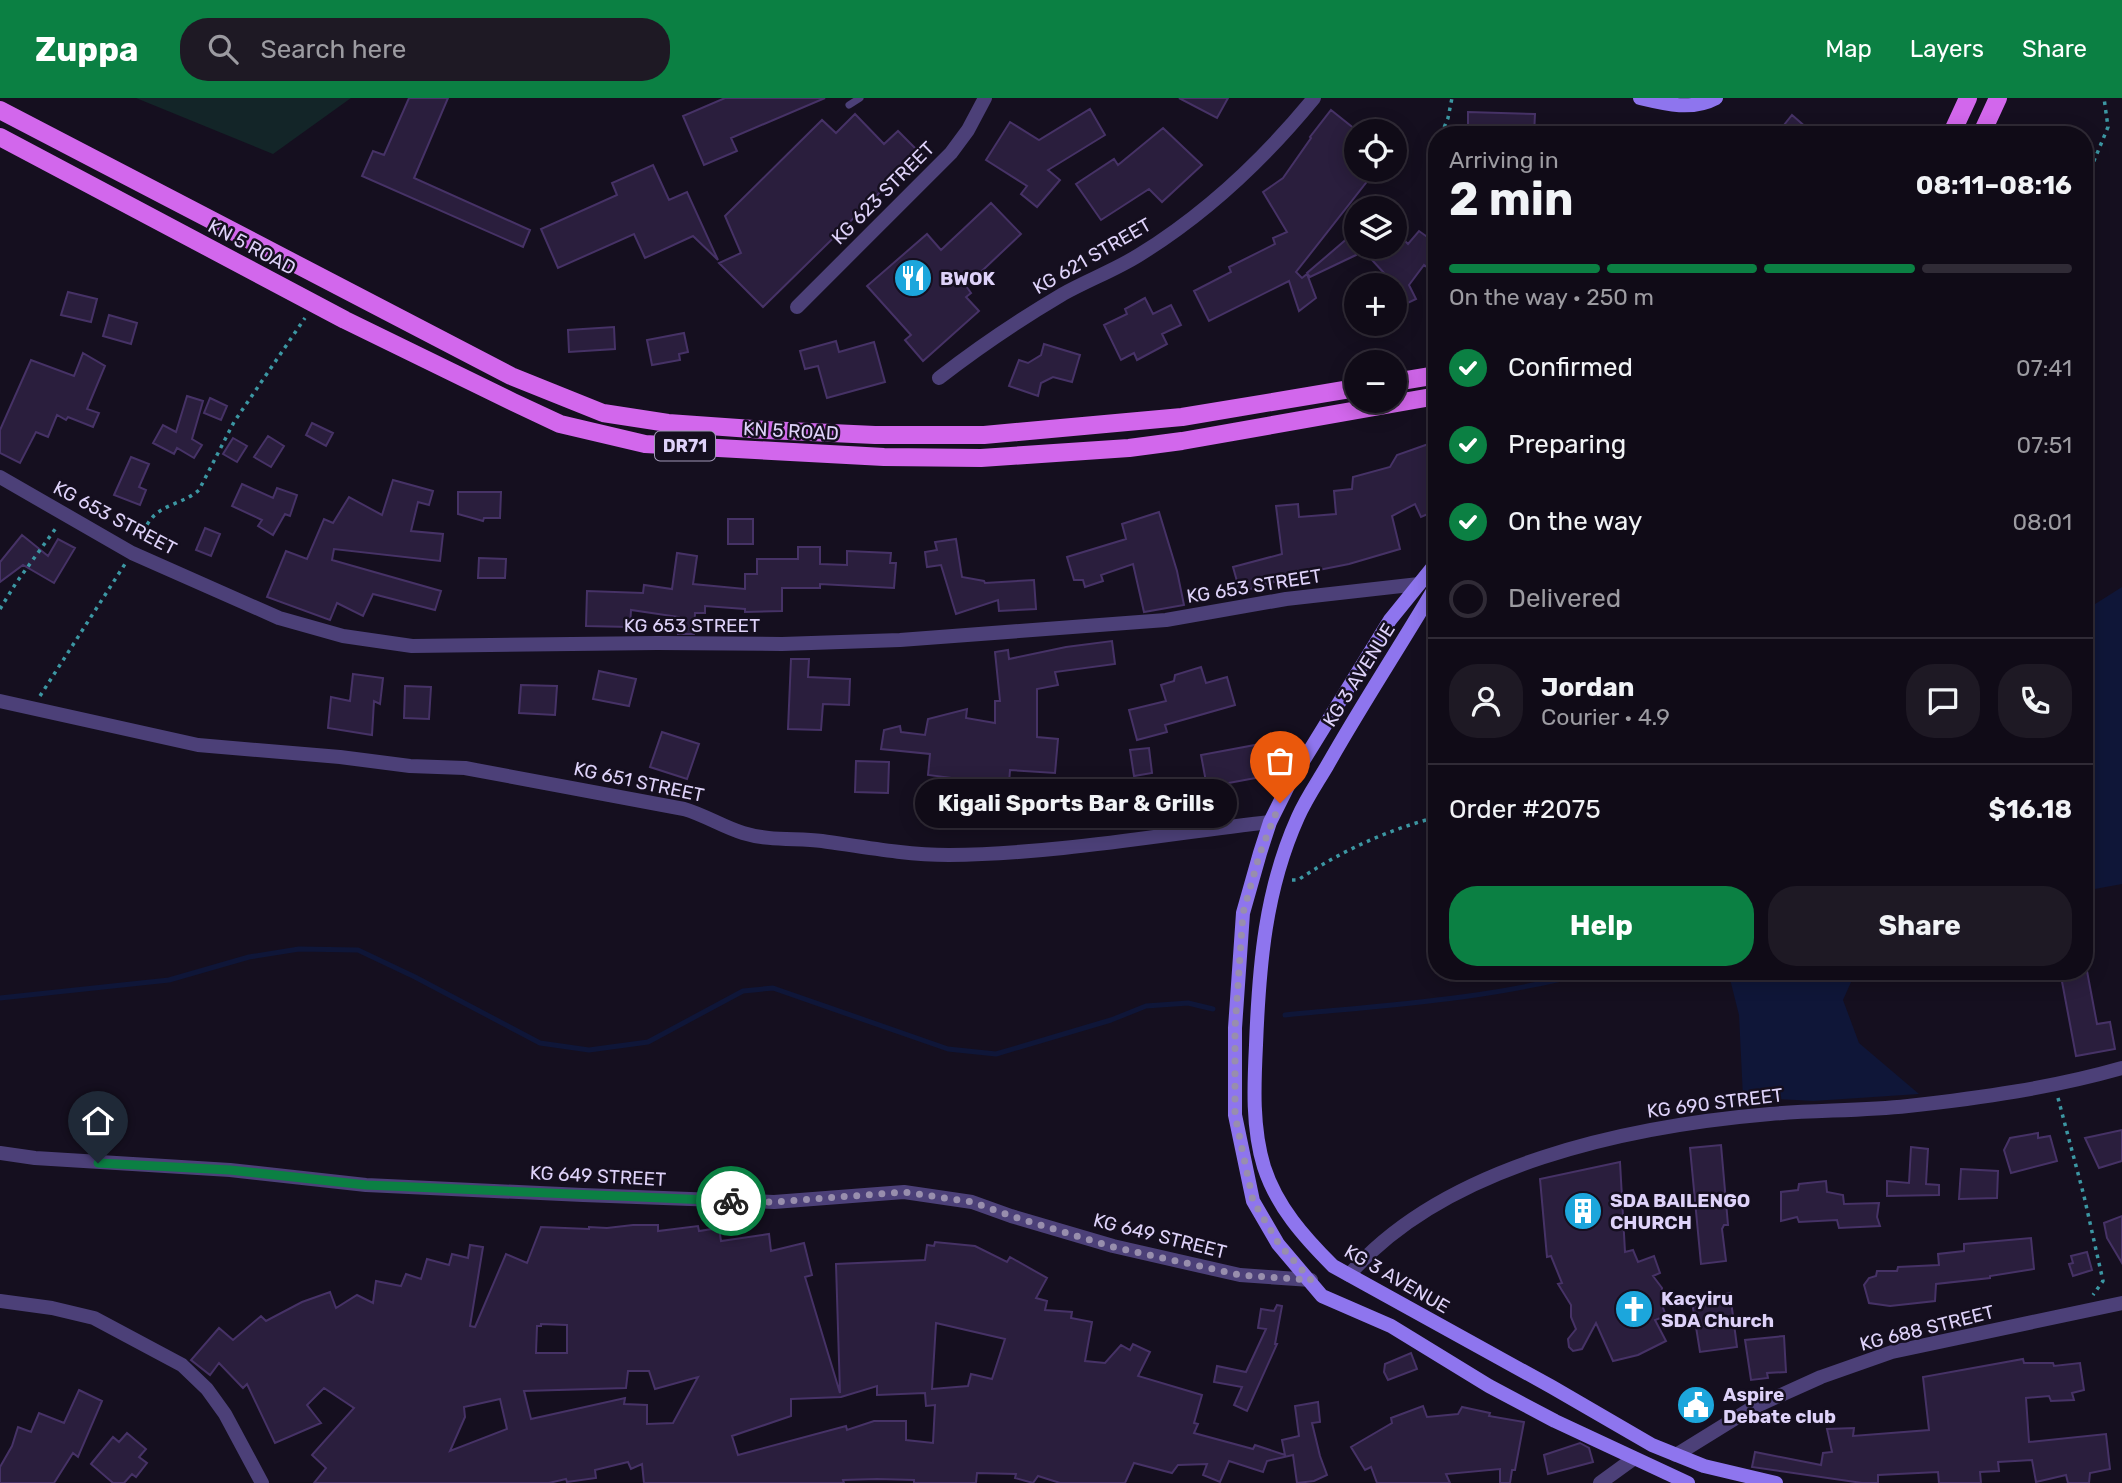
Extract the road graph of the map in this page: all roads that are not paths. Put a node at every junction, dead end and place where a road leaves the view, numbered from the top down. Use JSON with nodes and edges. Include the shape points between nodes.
{"nodes":[{"id":1,"x":860,"y":98,"type":"edge"},
{"id":2,"x":985,"y":98,"type":"edge"},
{"id":3,"x":1314,"y":98,"type":"edge"},
{"id":4,"x":1640,"y":98,"type":"edge"},
{"id":5,"x":1716,"y":98,"type":"edge"},
{"id":6,"x":1968,"y":98,"type":"edge"},
{"id":7,"x":1998,"y":98,"type":"edge"},
{"id":8,"x":849,"y":105,"type":"dead end"},
{"id":9,"x":0,"y":110,"type":"edge"},
{"id":10,"x":1955,"y":126,"type":"edge"},
{"id":11,"x":1985,"y":126,"type":"edge"},
{"id":12,"x":0,"y":137,"type":"edge"},
{"id":13,"x":797,"y":307,"type":"dead end"},
{"id":14,"x":1428,"y":376,"type":"edge"},
{"id":15,"x":939,"y":378,"type":"dead end"},
{"id":16,"x":1407,"y":380,"type":"edge"},
{"id":17,"x":1344,"y":390,"type":"edge"},
{"id":18,"x":1428,"y":398,"type":"edge"},
{"id":19,"x":0,"y":477,"type":"edge"},
{"id":20,"x":1428,"y":573,"type":"edge"},
{"id":21,"x":1419,"y":584,"type":"junction"},
{"id":22,"x":1428,"y":599,"type":"edge"},
{"id":23,"x":0,"y":701,"type":"edge"},
{"id":24,"x":1270,"y":822,"type":"junction"},
{"id":25,"x":2122,"y":1068,"type":"edge"},
{"id":26,"x":0,"y":1153,"type":"edge"},
{"id":27,"x":1349,"y":1275,"type":"junction"},
{"id":28,"x":1311,"y":1280,"type":"junction"},
{"id":29,"x":0,"y":1301,"type":"edge"},
{"id":30,"x":2122,"y":1303,"type":"edge"},
{"id":31,"x":1676,"y":1455,"type":"junction"},
{"id":32,"x":1633,"y":1459,"type":"junction"},
{"id":33,"x":262,"y":1483,"type":"edge"},
{"id":34,"x":1600,"y":1483,"type":"edge"},
{"id":35,"x":1688,"y":1483,"type":"edge"},
{"id":36,"x":1776,"y":1483,"type":"edge"}],
"edges":[{"from":1,"to":8,"type":"lane"},
{"from":2,"to":13,"type":"street","name":"KG 623 STREET","via":[[951,153]]},
{"from":3,"to":15,"type":"street","name":"KG 621 STREET","via":[[1220,197],[1139,255],[996,334]]},
{"from":4,"to":5,"type":"main road","via":[[1684,106]]},
{"from":6,"to":10,"type":"main road"},
{"from":7,"to":11,"type":"main road"},
{"from":9,"to":17,"type":"main road","name":"KN 5 ROAD","number":"DR71","via":[[511,376],[603,413],[766,430],[984,435],[1182,417]]},
{"from":12,"to":18,"type":"main road","name":"KN 5 ROAD","number":"DR71","via":[[314,304],[560,424],[645,444],[981,458],[1182,441]]},
{"from":14,"to":16,"type":"main road"},
{"from":19,"to":21,"type":"street","name":"KG 653 STREET","via":[[132,553],[279,618],[343,636],[412,646],[900,640],[1166,620],[1286,599]]},
{"from":20,"to":21,"type":"main road","name":"KG 3 AVENUE"},
{"from":21,"to":24,"type":"main road","name":"KG 3 AVENUE","via":[[1390,620]]},
{"from":22,"to":27,"type":"main road","name":"KG 3 AVENUE","via":[[1298,816],[1266,914],[1254,1096],[1264,1166],[1283,1209],[1307,1241]]},
{"from":23,"to":24,"type":"street","name":"KG 651 STREET","via":[[198,745],[465,768],[684,809],[763,837],[867,849],[949,855],[1017,851]]},
{"from":24,"to":28,"type":"main road","name":"KG 3 AVENUE","via":[[1243,913],[1235,1115],[1253,1201],[1279,1244]]},
{"from":25,"to":27,"type":"street","name":"KG 690 STREET","via":[[2055,1085],[1905,1106],[1706,1121],[1601,1142],[1545,1157],[1440,1202],[1385,1238]]},
{"from":26,"to":28,"type":"street","name":"KG 649 STREET","via":[[366,1185],[610,1196],[774,1202],[904,1192],[972,1202],[1113,1247],[1240,1275]]},
{"from":27,"to":31,"type":"main road","name":"KG 3 AVENUE"},
{"from":28,"to":32,"type":"main road","name":"KG 3 AVENUE","via":[[1322,1296],[1391,1326],[1489,1386]]},
{"from":29,"to":33,"type":"street","via":[[94,1318],[182,1365],[225,1414]]},
{"from":30,"to":31,"type":"street","name":"KG 688 STREET","via":[[1892,1352],[1752,1408]]},
{"from":31,"to":36,"type":"main road","name":"KG 3 AVENUE"},
{"from":32,"to":34,"type":"street"},
{"from":32,"to":35,"type":"main road","name":"KG 3 AVENUE"}]}
